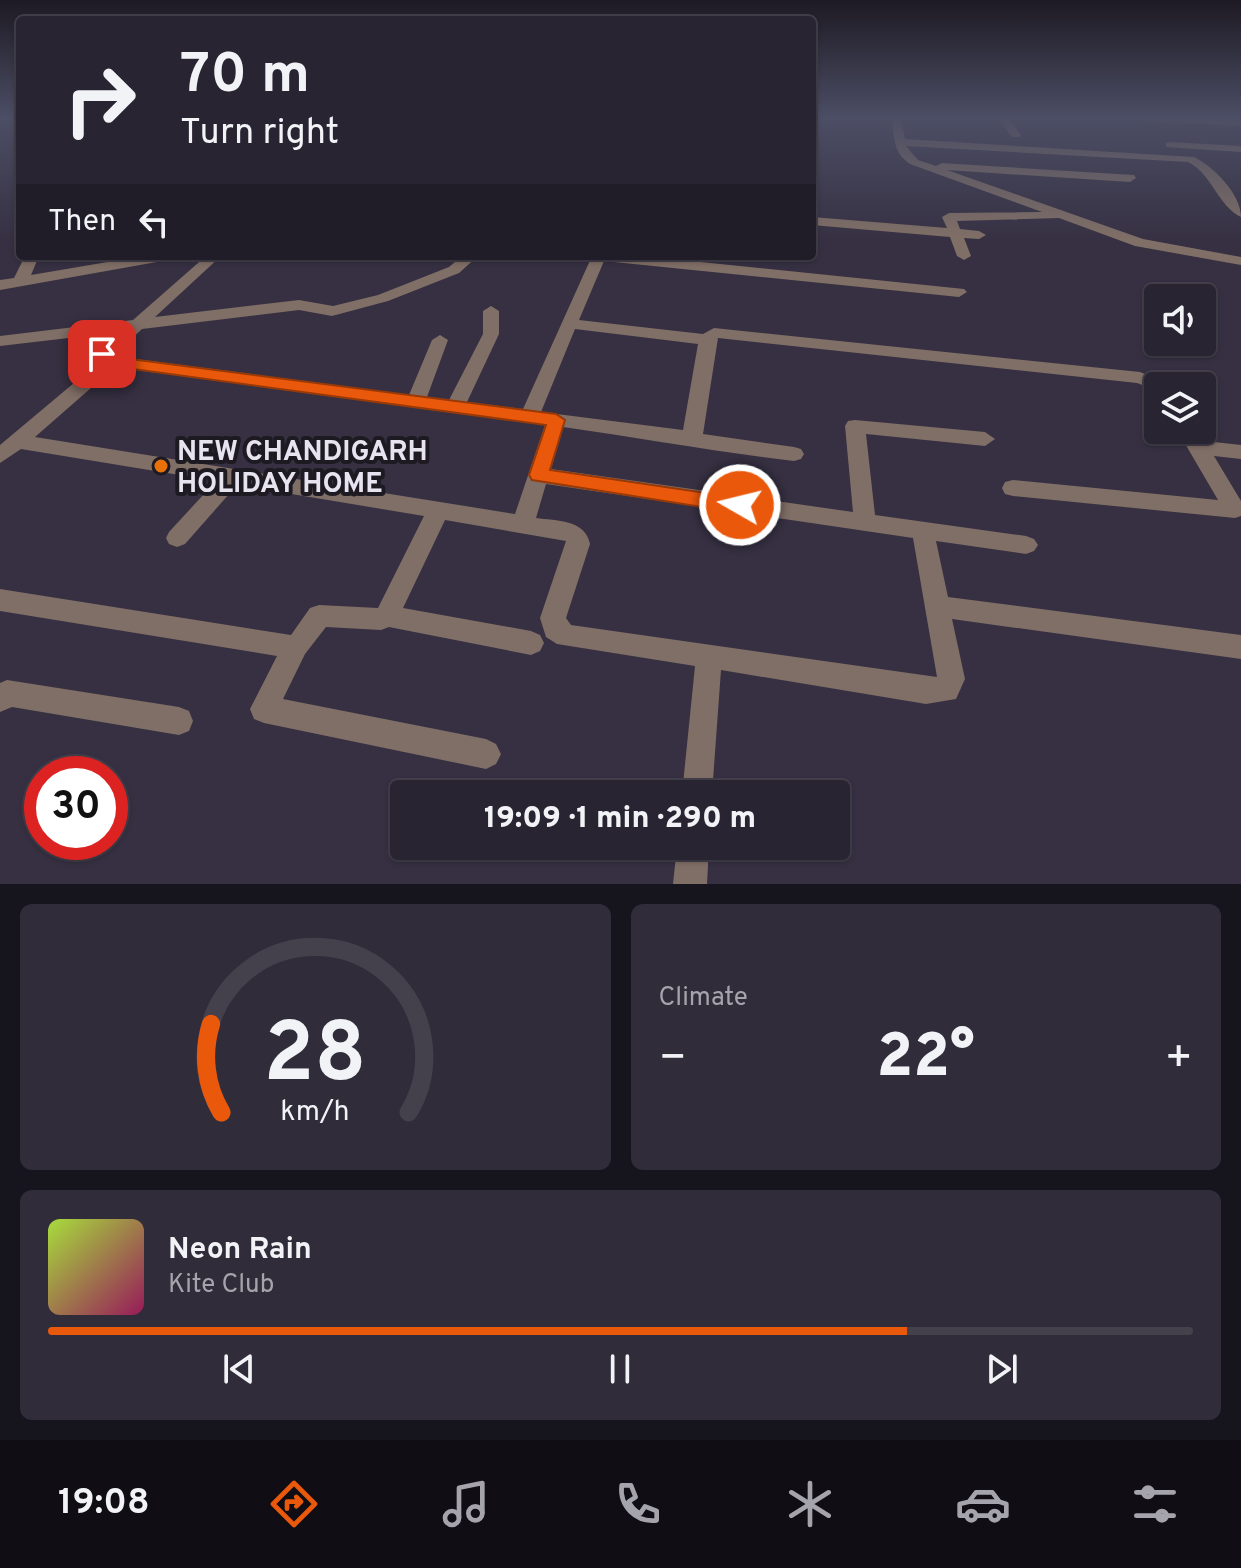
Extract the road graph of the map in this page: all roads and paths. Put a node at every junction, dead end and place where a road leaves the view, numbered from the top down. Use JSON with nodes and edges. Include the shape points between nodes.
{"nodes":[{"id":1,"x":909,"y":159,"type":"edge"},
{"id":2,"x":1191,"y":159,"type":"edge"},
{"id":3,"x":919,"y":164,"type":"junction"},
{"id":4,"x":1035,"y":171,"type":"junction"},
{"id":5,"x":1130,"y":178,"type":"dead end"},
{"id":6,"x":1041,"y":185,"type":"dead end"},
{"id":7,"x":1048,"y":199,"type":"dead end"},
{"id":8,"x":1241,"y":213,"type":"edge"},
{"id":9,"x":1058,"y":215,"type":"junction"},
{"id":10,"x":816,"y":221,"type":"edge"},
{"id":11,"x":955,"y":233,"type":"junction"},
{"id":12,"x":979,"y":235,"type":"dead end"},
{"id":13,"x":964,"y":256,"type":"dead end"},
{"id":14,"x":30,"y":260,"type":"edge"},
{"id":15,"x":113,"y":260,"type":"edge"},
{"id":16,"x":145,"y":260,"type":"edge"},
{"id":17,"x":210,"y":260,"type":"edge"},
{"id":18,"x":466,"y":260,"type":"edge"},
{"id":19,"x":597,"y":260,"type":"edge"},
{"id":20,"x":639,"y":260,"type":"edge"},
{"id":21,"x":1241,"y":261,"type":"edge"},
{"id":22,"x":99,"y":268,"type":"junction"},
{"id":23,"x":20,"y":282,"type":"junction"},
{"id":24,"x":0,"y":285,"type":"edge"},
{"id":25,"x":959,"y":292,"type":"dead end"},
{"id":26,"x":491,"y":311,"type":"dead end"},
{"id":27,"x":571,"y":324,"type":"junction"},
{"id":28,"x":137,"y":325,"type":"junction"},
{"id":29,"x":440,"y":340,"type":"dead end"},
{"id":30,"x":707,"y":340,"type":"junction"},
{"id":31,"x":0,"y":341,"type":"edge"},
{"id":32,"x":111,"y":361,"type":"junction"},
{"id":33,"x":1144,"y":380,"type":"edge"},
{"id":34,"x":416,"y":401,"type":"junction"},
{"id":35,"x":455,"y":407,"type":"junction"},
{"id":36,"x":529,"y":417,"type":"junction"},
{"id":37,"x":556,"y":420,"type":"junction"},
{"id":38,"x":692,"y":438,"type":"junction"},
{"id":39,"x":985,"y":439,"type":"dead end"},
{"id":40,"x":1196,"y":444,"type":"edge"},
{"id":41,"x":1202,"y":444,"type":"edge"},
{"id":42,"x":9,"y":448,"type":"edge"},
{"id":43,"x":1241,"y":452,"type":"edge"},
{"id":44,"x":794,"y":454,"type":"dead end"},
{"id":45,"x":538,"y":475,"type":"junction"},
{"id":46,"x":231,"y":478,"type":"junction"},
{"id":47,"x":1013,"y":488,"type":"dead end"},
{"id":48,"x":438,"y":510,"type":"junction"},
{"id":49,"x":865,"y":522,"type":"junction"},
{"id":50,"x":523,"y":523,"type":"junction"},
{"id":51,"x":923,"y":531,"type":"junction"},
{"id":52,"x":177,"y":538,"type":"dead end"},
{"id":53,"x":1026,"y":545,"type":"dead end"},
{"id":54,"x":0,"y":600,"type":"edge"},
{"id":55,"x":940,"y":607,"type":"junction"},
{"id":56,"x":387,"y":616,"type":"junction"},
{"id":57,"x":531,"y":643,"type":"dead end"},
{"id":58,"x":296,"y":646,"type":"junction"},
{"id":59,"x":1241,"y":647,"type":"edge"},
{"id":60,"x":709,"y":656,"type":"junction"},
{"id":61,"x":0,"y":699,"type":"edge"},
{"id":62,"x":179,"y":721,"type":"dead end"},
{"id":63,"x":486,"y":754,"type":"dead end"},
{"id":64,"x":698,"y":780,"type":"edge"},
{"id":65,"x":692,"y":860,"type":"edge"},
{"id":66,"x":690,"y":884,"type":"edge"}],
"edges":[{"from":1,"to":3,"type":"street"},
{"from":2,"to":8,"type":"street","via":[[1219,183]]},
{"from":3,"to":4,"type":"street"},
{"from":3,"to":9,"type":"street"},
{"from":4,"to":5,"type":"street"},
{"from":4,"to":6,"type":"street"},
{"from":7,"to":9,"type":"street"},
{"from":9,"to":11,"type":"street","via":[[949,217]]},
{"from":9,"to":21,"type":"street","via":[[1155,247]]},
{"from":10,"to":11,"type":"street"},
{"from":11,"to":12,"type":"street"},
{"from":11,"to":13,"type":"street"},
{"from":14,"to":23,"type":"street"},
{"from":15,"to":22,"type":"street"},
{"from":16,"to":22,"type":"street"},
{"from":17,"to":28,"type":"street"},
{"from":18,"to":28,"type":"street","via":[[386,297],[332,311],[299,305]]},
{"from":19,"to":27,"type":"street"},
{"from":20,"to":25,"type":"street"},
{"from":22,"to":23,"type":"street"},
{"from":23,"to":24,"type":"street"},
{"from":26,"to":35,"type":"street","via":[[491,334]]},
{"from":27,"to":30,"type":"street"},
{"from":27,"to":36,"type":"street"},
{"from":28,"to":31,"type":"street"},
{"from":28,"to":32,"type":"street","via":[[102,354]]},
{"from":29,"to":34,"type":"street"},
{"from":30,"to":33,"type":"street","via":[[718,333]]},
{"from":30,"to":38,"type":"street"},
{"from":32,"to":34,"type":"street"},
{"from":32,"to":42,"type":"street"},
{"from":34,"to":35,"type":"street"},
{"from":35,"to":36,"type":"street"},
{"from":36,"to":37,"type":"street"},
{"from":37,"to":38,"type":"street"},
{"from":37,"to":45,"type":"street"},
{"from":38,"to":44,"type":"street"},
{"from":39,"to":49,"type":"street","via":[[855,426]]},
{"from":40,"to":47,"type":"street","via":[[1235,510]]},
{"from":41,"to":43,"type":"street"},
{"from":42,"to":46,"type":"street"},
{"from":45,"to":49,"type":"street"},
{"from":45,"to":50,"type":"street"},
{"from":46,"to":48,"type":"street"},
{"from":46,"to":52,"type":"street"},
{"from":48,"to":50,"type":"street"},
{"from":48,"to":56,"type":"street"},
{"from":49,"to":51,"type":"street"},
{"from":50,"to":60,"type":"street","via":[[577,537],[553,618],[555,629],[566,636]]},
{"from":51,"to":53,"type":"street"},
{"from":51,"to":55,"type":"street"},
{"from":54,"to":58,"type":"street"},
{"from":55,"to":59,"type":"street"},
{"from":55,"to":60,"type":"street","via":[[951,679],[946,690]]},
{"from":56,"to":57,"type":"street"},
{"from":56,"to":58,"type":"street","via":[[319,616]]},
{"from":58,"to":63,"type":"street","via":[[264,709]]},
{"from":60,"to":64,"type":"street"},
{"from":61,"to":62,"type":"street","via":[[7,693]]},
{"from":65,"to":66,"type":"street"}]}
